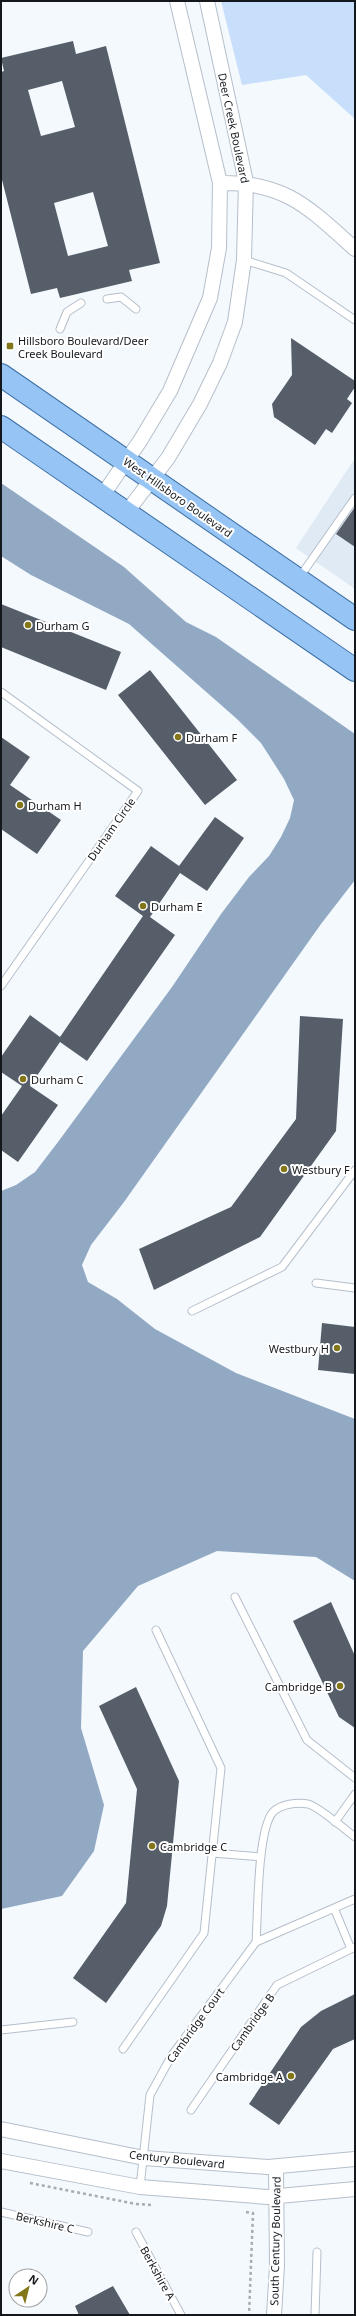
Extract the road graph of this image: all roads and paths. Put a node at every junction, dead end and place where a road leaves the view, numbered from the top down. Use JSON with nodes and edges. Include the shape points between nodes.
{"nodes":[{"id":1,"x":177,"y":1,"type":"edge"},
{"id":2,"x":207,"y":1,"type":"edge"},
{"id":3,"x":246,"y":182,"type":"junction"},
{"id":4,"x":220,"y":183,"type":"junction"},
{"id":5,"x":355,"y":249,"type":"edge"},
{"id":6,"x":244,"y":260,"type":"junction"},
{"id":7,"x":107,"y":298,"type":"dead end"},
{"id":8,"x":81,"y":303,"type":"dead end"},
{"id":9,"x":136,"y":309,"type":"dead end"},
{"id":10,"x":355,"y":320,"type":"edge"},
{"id":11,"x":60,"y":330,"type":"dead end"},
{"id":12,"x":1,"y":375,"type":"edge"},
{"id":13,"x":1,"y":427,"type":"edge"},
{"id":14,"x":125,"y":461,"type":"junction"},
{"id":15,"x":153,"y":481,"type":"junction"},
{"id":16,"x":102,"y":496,"type":"junction"},
{"id":17,"x":355,"y":498,"type":"edge"},
{"id":18,"x":126,"y":513,"type":"junction"},
{"id":19,"x":298,"y":580,"type":"junction"},
{"id":20,"x":354,"y":616,"type":"edge"},
{"id":21,"x":355,"y":670,"type":"edge"},
{"id":22,"x":1,"y":692,"type":"edge"},
{"id":23,"x":1,"y":986,"type":"edge"},
{"id":24,"x":355,"y":1170,"type":"edge"},
{"id":25,"x":316,"y":1283,"type":"dead end"},
{"id":26,"x":355,"y":1288,"type":"edge"},
{"id":27,"x":192,"y":1311,"type":"dead end"},
{"id":28,"x":234,"y":1597,"type":"dead end"},
{"id":29,"x":156,"y":1630,"type":"dead end"},
{"id":30,"x":355,"y":1778,"type":"edge"},
{"id":31,"x":355,"y":1794,"type":"edge"},
{"id":32,"x":335,"y":1822,"type":"junction"},
{"id":33,"x":355,"y":1837,"type":"edge"},
{"id":34,"x":213,"y":1853,"type":"junction"},
{"id":35,"x":261,"y":1857,"type":"junction"},
{"id":36,"x":355,"y":1899,"type":"edge"},
{"id":37,"x":334,"y":1908,"type":"junction"},
{"id":38,"x":256,"y":1942,"type":"junction"},
{"id":39,"x":353,"y":1948,"type":"edge"},
{"id":40,"x":73,"y":2022,"type":"dead end"},
{"id":41,"x":1,"y":2030,"type":"edge"},
{"id":42,"x":123,"y":2049,"type":"dead end"},
{"id":43,"x":192,"y":2110,"type":"dead end"},
{"id":44,"x":1,"y":2129,"type":"edge"},
{"id":45,"x":144,"y":2158,"type":"junction"},
{"id":46,"x":355,"y":2159,"type":"edge"},
{"id":47,"x":1,"y":2161,"type":"edge"},
{"id":48,"x":276,"y":2166,"type":"junction"},
{"id":49,"x":140,"y":2187,"type":"junction"},
{"id":50,"x":355,"y":2189,"type":"edge"},
{"id":51,"x":277,"y":2196,"type":"junction"},
{"id":52,"x":1,"y":2212,"type":"edge"},
{"id":53,"x":253,"y":2213,"type":"dead end"},
{"id":54,"x":88,"y":2232,"type":"dead end"},
{"id":55,"x":136,"y":2232,"type":"dead end"},
{"id":56,"x":317,"y":2252,"type":"dead end"},
{"id":57,"x":181,"y":2315,"type":"edge"},
{"id":58,"x":249,"y":2315,"type":"edge"},
{"id":59,"x":274,"y":2315,"type":"edge"},
{"id":60,"x":315,"y":2315,"type":"edge"}],
"edges":[{"from":1,"to":4,"type":"street"},
{"from":2,"to":3,"type":"street","name":"Deer Creek Boulevard"},
{"from":3,"to":4,"type":"street"},
{"from":3,"to":5,"type":"street","via":[[279,192],[300,202]]},
{"from":3,"to":6,"type":"street","name":"Deer Creek Boulevard"},
{"from":4,"to":14,"type":"street","via":[[219,248],[210,298],[170,391]]},
{"from":6,"to":10,"type":"lane","via":[[286,273]]},
{"from":6,"to":15,"type":"street","name":"Deer Creek Boulevard","via":[[235,322],[220,363],[200,404]]},
{"from":7,"to":9,"type":"lane","via":[[121,297]]},
{"from":8,"to":11,"type":"lane","via":[[67,312]]},
{"from":12,"to":14,"type":"main road","name":"West Hillsboro Boulevard"},
{"from":13,"to":16,"type":"main road"},
{"from":14,"to":15,"type":"main road","name":"West Hillsboro Boulevard"},
{"from":14,"to":16,"type":"street"},
{"from":15,"to":18,"type":"street","name":"Deer Creek Boulevard"},
{"from":15,"to":19,"type":"main road","name":"West Hillsboro Boulevard"},
{"from":16,"to":18,"type":"main road"},
{"from":17,"to":19,"type":"lane"},
{"from":18,"to":21,"type":"main road"},
{"from":19,"to":20,"type":"main road","name":"West Hillsboro Boulevard"},
{"from":22,"to":23,"type":"lane","name":"Durham Circle","via":[[138,791]]},
{"from":24,"to":27,"type":"lane","via":[[282,1267]]},
{"from":25,"to":26,"type":"lane"},
{"from":28,"to":30,"type":"lane","via":[[307,1740]]},
{"from":29,"to":34,"type":"lane","via":[[221,1768]]},
{"from":31,"to":32,"type":"lane"},
{"from":32,"to":33,"type":"lane"},
{"from":32,"to":35,"type":"lane","via":[[309,1804],[289,1804],[273,1812],[266,1829]]},
{"from":34,"to":35,"type":"lane"},
{"from":34,"to":42,"type":"lane","via":[[204,1933]]},
{"from":35,"to":38,"type":"lane"},
{"from":36,"to":37,"type":"lane","name":"Cambridge Court"},
{"from":37,"to":38,"type":"lane","name":"Cambridge Court"},
{"from":37,"to":39,"type":"lane"},
{"from":38,"to":45,"type":"lane","name":"Cambridge Court","via":[[172,2055],[150,2095]]},
{"from":39,"to":43,"type":"lane","name":"Cambridge B","via":[[277,1986]]},
{"from":40,"to":41,"type":"lane"},
{"from":44,"to":45,"type":"street","name":"Century Boulevard"},
{"from":45,"to":48,"type":"street","name":"Century Boulevard"},
{"from":45,"to":49,"type":"lane","name":"Cambridge Court"},
{"from":46,"to":48,"type":"street","name":"Century Boulevard"},
{"from":47,"to":49,"type":"street"},
{"from":48,"to":51,"type":"street","name":"South Century Boulevard"},
{"from":49,"to":51,"type":"street"},
{"from":50,"to":51,"type":"street"},
{"from":51,"to":59,"type":"street","name":"South Century Boulevard"},
{"from":52,"to":54,"type":"lane","name":"Berkshire C"},
{"from":53,"to":58,"type":"path"},
{"from":55,"to":57,"type":"lane","name":"Berkshire A"},
{"from":56,"to":60,"type":"lane"}]}
